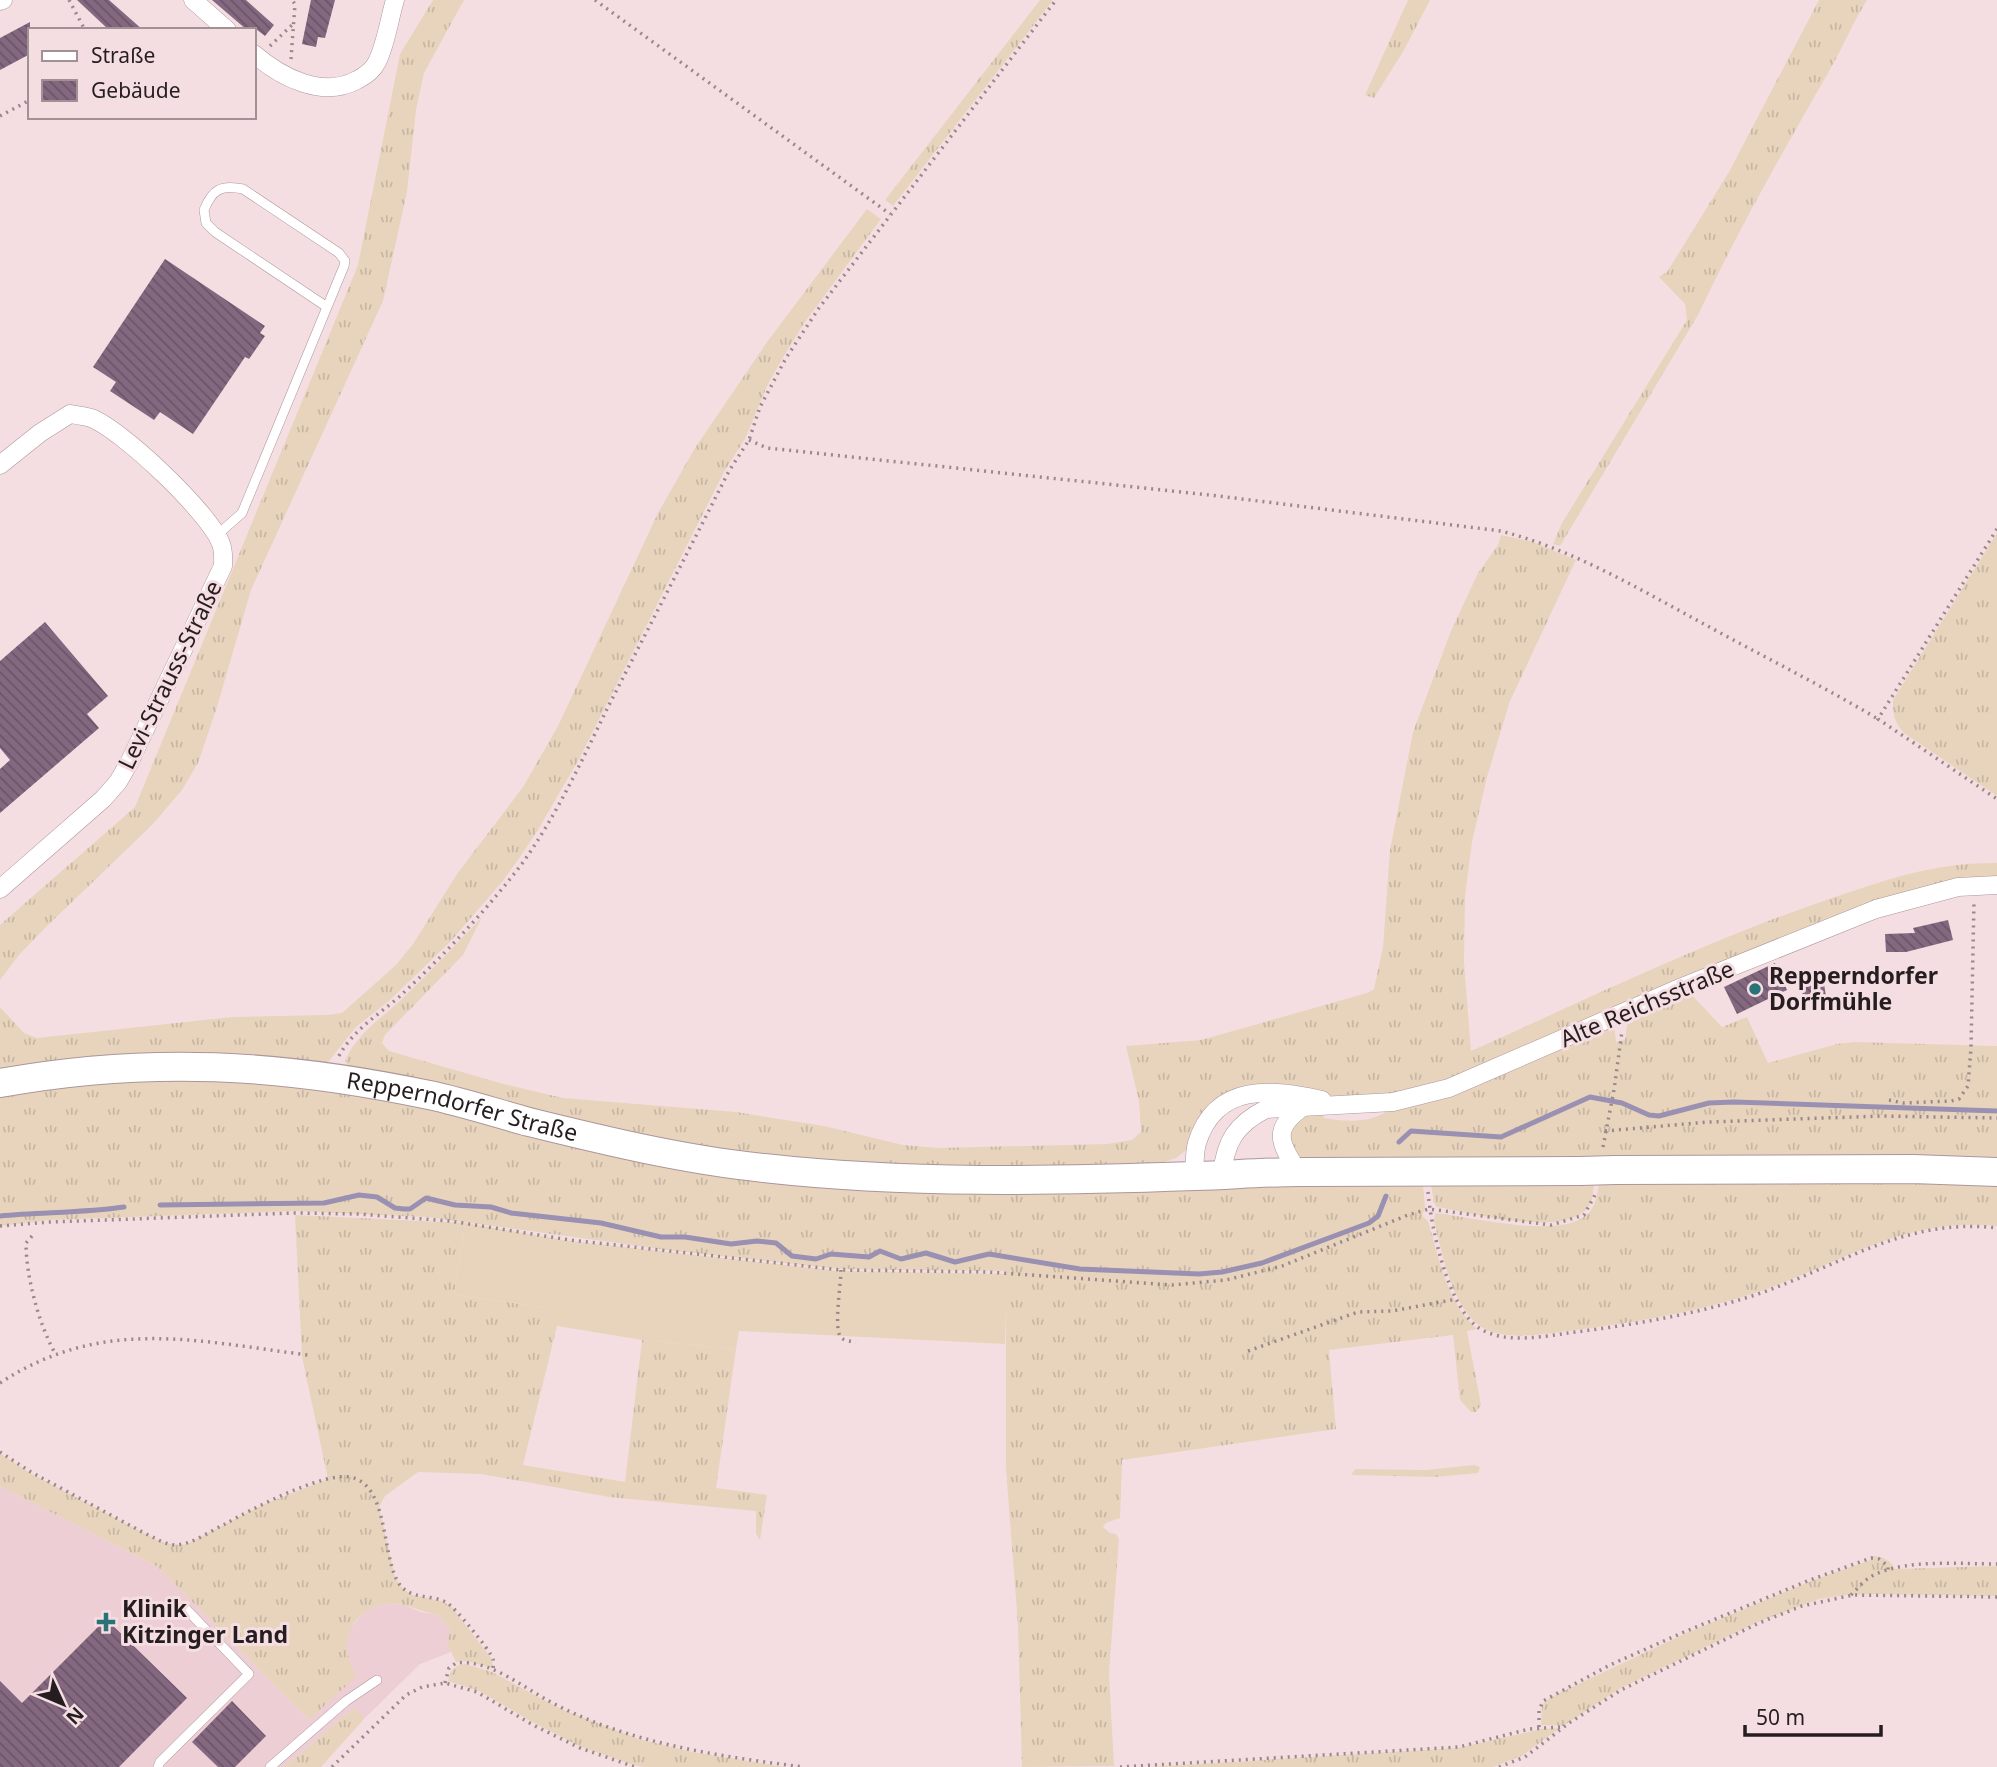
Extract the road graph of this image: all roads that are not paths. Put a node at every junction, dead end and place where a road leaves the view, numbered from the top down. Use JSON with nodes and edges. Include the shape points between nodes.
{"nodes":[{"id":1,"x":192,"y":0,"type":"edge"},
{"id":2,"x":395,"y":0,"type":"edge"},
{"id":3,"x":224,"y":28,"type":"edge"},
{"id":4,"x":256,"y":55,"type":"edge"},
{"id":5,"x":327,"y":307,"type":"junction"},
{"id":6,"x":0,"y":465,"type":"edge"},
{"id":7,"x":217,"y":535,"type":"junction"},
{"id":8,"x":1997,"y":885,"type":"edge"},
{"id":9,"x":0,"y":889,"type":"edge"},
{"id":10,"x":0,"y":1083,"type":"edge"},
{"id":11,"x":1336,"y":1104,"type":"junction"},
{"id":12,"x":1303,"y":1107,"type":"junction"},
{"id":13,"x":1298,"y":1172,"type":"junction"},
{"id":14,"x":1997,"y":1172,"type":"edge"},
{"id":15,"x":1208,"y":1176,"type":"junction"},
{"id":16,"x":184,"y":1607,"type":"dead end"},
{"id":17,"x":377,"y":1680,"type":"dead end"},
{"id":18,"x":158,"y":1767,"type":"edge"},
{"id":19,"x":270,"y":1767,"type":"edge"}],
"edges":[{"from":1,"to":3,"type":"street"},
{"from":2,"to":4,"type":"street","via":[[376,63],[368,74],[343,86],[290,79]]},
{"from":5,"to":5,"type":"lane","via":[[206,223],[204,210],[215,191],[229,186],[243,189],[340,253],[344,266]]},
{"from":5,"to":7,"type":"lane","via":[[242,513]]},
{"from":6,"to":7,"type":"street","name":"Levi-Strauss-Straße","via":[[70,414],[92,418],[194,502]]},
{"from":7,"to":9,"type":"street","name":"Levi-Strauss-Straße","via":[[223,566],[130,763],[103,799]]},
{"from":8,"to":11,"type":"street","name":"Alte Reichsstraße","via":[[1958,887],[1876,909],[1449,1088],[1394,1102]]},
{"from":10,"to":15,"type":"main road","name":"Repperndorfer Straße","via":[[144,1066],[234,1067],[327,1076],[432,1096],[531,1122],[761,1168],[924,1178]]},
{"from":11,"to":12,"type":"street","name":"Alte Reichsstraße"},
{"from":11,"to":15,"type":"street","name":"Alte Reichsstraße","via":[[1273,1091],[1232,1099],[1204,1126],[1196,1145]]},
{"from":12,"to":13,"type":"street","via":[[1282,1127],[1284,1148]]},
{"from":12,"to":15,"type":"street","name":"Alte Reichsstraße","via":[[1266,1109],[1245,1122]]},
{"from":13,"to":14,"type":"main road","name":"Repperndorfer Straße"},
{"from":13,"to":15,"type":"main road","name":"Repperndorfer Straße"},
{"from":16,"to":18,"type":"lane","via":[[249,1674]]},
{"from":17,"to":19,"type":"lane"}]}
